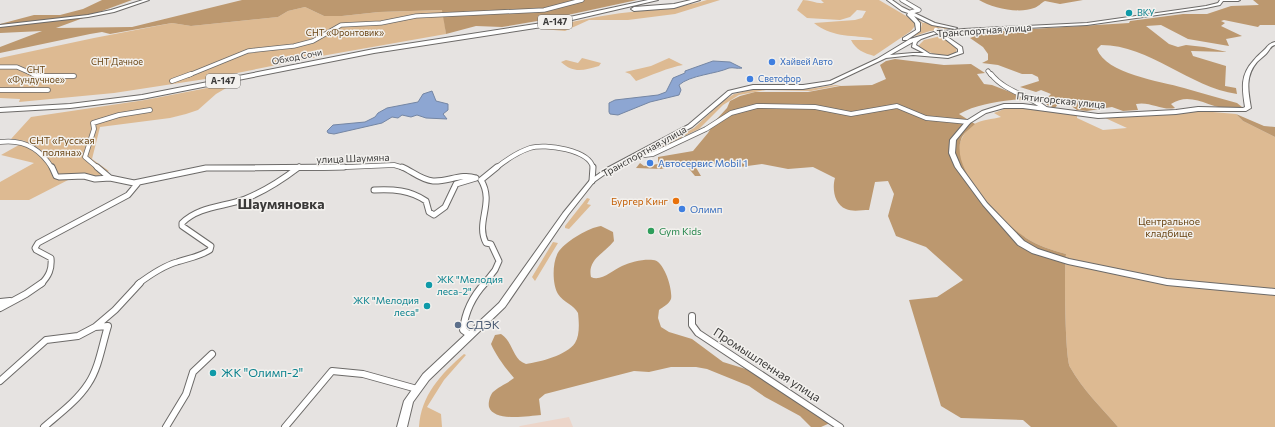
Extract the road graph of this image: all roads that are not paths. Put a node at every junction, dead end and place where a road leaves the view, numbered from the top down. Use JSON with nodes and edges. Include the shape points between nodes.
{"nodes":[{"id":1,"x":146,"y":0,"type":"edge"},
{"id":2,"x":582,"y":0,"type":"edge"},
{"id":3,"x":655,"y":0,"type":"edge"},
{"id":4,"x":662,"y":0,"type":"edge"},
{"id":5,"x":697,"y":0,"type":"edge"},
{"id":6,"x":888,"y":0,"type":"edge"},
{"id":7,"x":902,"y":0,"type":"edge"},
{"id":8,"x":1222,"y":0,"type":"edge"},
{"id":9,"x":1238,"y":0,"type":"edge"},
{"id":10,"x":669,"y":6,"type":"junction"},
{"id":11,"x":901,"y":8,"type":"junction"},
{"id":12,"x":911,"y":12,"type":"junction"},
{"id":13,"x":596,"y":13,"type":"junction"},
{"id":14,"x":0,"y":26,"type":"edge"},
{"id":15,"x":981,"y":29,"type":"junction"},
{"id":16,"x":926,"y":35,"type":"junction"},
{"id":17,"x":1275,"y":42,"type":"edge"},
{"id":18,"x":895,"y":50,"type":"junction"},
{"id":19,"x":960,"y":54,"type":"junction"},
{"id":20,"x":881,"y":58,"type":"junction"},
{"id":21,"x":0,"y":67,"type":"edge"},
{"id":22,"x":988,"y":71,"type":"dead end"},
{"id":23,"x":74,"y":76,"type":"dead end"},
{"id":24,"x":172,"y":81,"type":"dead end"},
{"id":25,"x":0,"y":90,"type":"edge"},
{"id":26,"x":48,"y":90,"type":"dead end"},
{"id":27,"x":1046,"y":109,"type":"junction"},
{"id":28,"x":0,"y":110,"type":"edge"},
{"id":29,"x":150,"y":110,"type":"dead end"},
{"id":30,"x":968,"y":122,"type":"junction"},
{"id":31,"x":0,"y":142,"type":"edge"},
{"id":32,"x":641,"y":153,"type":"junction"},
{"id":33,"x":299,"y":167,"type":"junction"},
{"id":34,"x":110,"y":178,"type":"junction"},
{"id":35,"x":479,"y":179,"type":"junction"},
{"id":36,"x":592,"y":181,"type":"junction"},
{"id":37,"x":138,"y":182,"type":"junction"},
{"id":38,"x":374,"y":190,"type":"dead end"},
{"id":39,"x":1275,"y":292,"type":"edge"},
{"id":40,"x":13,"y":300,"type":"junction"},
{"id":41,"x":0,"y":302,"type":"edge"},
{"id":42,"x":0,"y":308,"type":"edge"},
{"id":43,"x":692,"y":316,"type":"dead end"},
{"id":44,"x":95,"y":327,"type":"junction"},
{"id":45,"x":470,"y":335,"type":"junction"},
{"id":46,"x":212,"y":354,"type":"dead end"},
{"id":47,"x":0,"y":381,"type":"edge"},
{"id":48,"x":417,"y":389,"type":"junction"},
{"id":49,"x":44,"y":427,"type":"edge"},
{"id":50,"x":166,"y":427,"type":"edge"},
{"id":51,"x":285,"y":427,"type":"edge"},
{"id":52,"x":402,"y":427,"type":"edge"},
{"id":53,"x":840,"y":427,"type":"edge"}],
"edges":[{"from":1,"to":14,"type":"main road","via":[[88,16]]},
{"from":2,"to":24,"type":"street","via":[[544,10],[416,16],[381,23],[341,25],[313,42],[253,50]]},
{"from":3,"to":13,"type":"highway","name":"Обход Сочи","number":"А-147"},
{"from":4,"to":10,"type":"highway","via":[[655,4]]},
{"from":5,"to":10,"type":"highway","name":"Обход Сочи","number":"А-147"},
{"from":6,"to":11,"type":"main road"},
{"from":7,"to":12,"type":"street","via":[[919,10]]},
{"from":8,"to":9,"type":"main road"},
{"from":8,"to":15,"type":"main road","name":"Транспортная улица","via":[[1219,4],[1206,7],[1087,24]]},
{"from":10,"to":13,"type":"highway","name":"Обход Сочи","number":"А-147"},
{"from":11,"to":12,"type":"main road"},
{"from":11,"to":18,"type":"main road","via":[[916,20],[919,26],[918,30]]},
{"from":11,"to":19,"type":"main road","bridge":true,"via":[[946,37],[960,48]]},
{"from":12,"to":15,"type":"main road","via":[[939,26]]},
{"from":13,"to":28,"type":"highway","name":"Обход Сочи","number":"А-147","via":[[512,30],[354,55],[135,98],[63,107]]},
{"from":15,"to":16,"type":"main road","name":"Транспортная улица"},
{"from":16,"to":18,"type":"main road","name":"Транспортная улица"},
{"from":16,"to":19,"type":"main road","via":[[914,43],[919,50],[940,56]]},
{"from":17,"to":27,"type":"main road","name":"Пятигорская улица","via":[[1257,59],[1247,74],[1244,90],[1248,108],[1244,110],[1198,109],[1098,116]]},
{"from":18,"to":20,"type":"main road","name":"Транспортная улица"},
{"from":19,"to":20,"type":"main road","via":[[944,57],[904,54]]},
{"from":20,"to":32,"type":"main road","name":"Транспортная улица","via":[[824,84],[803,87],[761,86],[730,92],[690,126]]},
{"from":21,"to":23,"type":"street","via":[[17,68],[37,76]]},
{"from":22,"to":27,"type":"street","via":[[1000,86],[1035,99]]},
{"from":25,"to":26,"type":"street"},
{"from":27,"to":30,"type":"main road","name":"Пятигорская улица","via":[[1004,106],[984,112]]},
{"from":29,"to":34,"type":"street","via":[[119,115],[93,123],[94,129],[85,157]]},
{"from":30,"to":32,"type":"street","via":[[926,118],[897,106],[851,114],[812,107],[753,107],[731,114],[716,124],[653,154]]},
{"from":30,"to":39,"type":"main road","name":"Пятигорская улица","via":[[953,140],[952,153],[958,167],[985,204],[1028,247],[1068,261],[1167,282]]},
{"from":31,"to":34,"type":"street","via":[[16,141],[29,145],[40,153],[56,176]]},
{"from":32,"to":36,"type":"main road","name":"Транспортная улица"},
{"from":33,"to":35,"type":"street","name":"улица Шаумяна","via":[[394,165],[430,181],[470,175]]},
{"from":33,"to":37,"type":"street","name":"улица Шаумяна","via":[[226,167],[190,170]]},
{"from":33,"to":44,"type":"street","via":[[258,193],[223,206],[202,210],[184,220],[182,226],[211,246],[210,250],[201,256],[176,262],[150,275],[134,287],[115,310]]},
{"from":34,"to":37,"type":"street"},
{"from":35,"to":36,"type":"street","via":[[527,149],[546,145],[588,158],[592,166]]},
{"from":35,"to":38,"type":"street","via":[[456,184],[440,213],[434,215],[429,212],[426,201],[415,195],[399,189]]},
{"from":35,"to":45,"type":"street","via":[[488,195],[482,236],[486,243],[491,244],[499,261],[471,303],[463,330]]},
{"from":36,"to":45,"type":"main road","name":"Транспортная улица","via":[[554,229],[508,297]]},
{"from":37,"to":40,"type":"street","via":[[128,195],[38,243],[34,248],[52,258],[54,266],[51,274],[42,283]]},
{"from":40,"to":41,"type":"street"},
{"from":40,"to":42,"type":"street"},
{"from":43,"to":53,"type":"street","name":"Промышленная улица","via":[[692,325],[698,333]]},
{"from":44,"to":47,"type":"street","via":[[78,336],[46,340]]},
{"from":44,"to":49,"type":"street","via":[[109,328],[92,376],[72,402]]},
{"from":45,"to":48,"type":"main road","name":"Транспортная улица"},
{"from":46,"to":50,"type":"street","via":[[193,372],[186,394]]},
{"from":48,"to":51,"type":"street","via":[[378,378],[332,371]]},
{"from":48,"to":52,"type":"main road","name":"Транспортная улица"}]}
